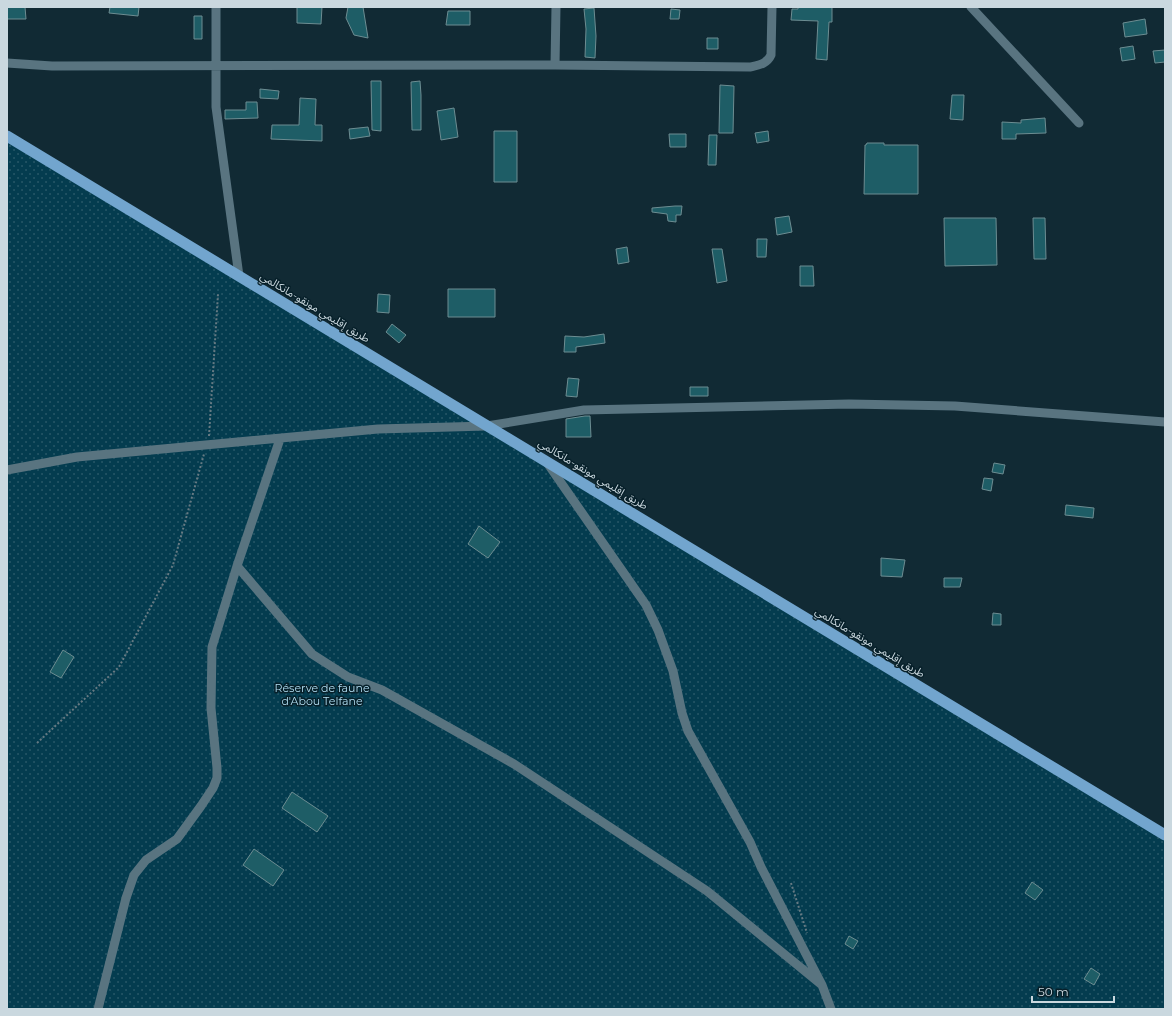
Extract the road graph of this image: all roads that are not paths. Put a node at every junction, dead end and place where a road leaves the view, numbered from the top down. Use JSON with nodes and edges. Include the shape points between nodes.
{"nodes":[{"id":1,"x":216,"y":7,"type":"edge"},
{"id":2,"x":556,"y":7,"type":"edge"},
{"id":3,"x":772,"y":7,"type":"edge"},
{"id":4,"x":972,"y":7,"type":"edge"},
{"id":5,"x":7,"y":63,"type":"edge"},
{"id":6,"x":216,"y":65,"type":"junction"},
{"id":7,"x":555,"y":65,"type":"junction"},
{"id":8,"x":1079,"y":123,"type":"dead end"},
{"id":9,"x":7,"y":136,"type":"edge"},
{"id":10,"x":239,"y":276,"type":"junction"},
{"id":11,"x":1165,"y":422,"type":"edge"},
{"id":12,"x":487,"y":426,"type":"junction"},
{"id":13,"x":280,"y":439,"type":"junction"},
{"id":14,"x":548,"y":463,"type":"junction"},
{"id":15,"x":7,"y":470,"type":"edge"},
{"id":16,"x":237,"y":566,"type":"junction"},
{"id":17,"x":1165,"y":835,"type":"edge"},
{"id":18,"x":822,"y":985,"type":"junction"},
{"id":19,"x":98,"y":1009,"type":"edge"},
{"id":20,"x":831,"y":1009,"type":"edge"}],
"edges":[{"from":1,"to":6,"type":"street"},
{"from":2,"to":7,"type":"street"},
{"from":3,"to":7,"type":"street","via":[[772,52],[770,59],[757,66]]},
{"from":4,"to":8,"type":"street"},
{"from":5,"to":6,"type":"street","via":[[52,66]]},
{"from":6,"to":7,"type":"street"},
{"from":6,"to":10,"type":"street","via":[[216,107]]},
{"from":9,"to":10,"type":"highway","name":"طريق إقليمي مونقو-مانكالمي"},
{"from":10,"to":12,"type":"highway","name":"طريق إقليمي مونقو-مانكالمي"},
{"from":11,"to":12,"type":"street","via":[[955,406],[849,404],[584,410]]},
{"from":12,"to":13,"type":"street","via":[[378,429]]},
{"from":12,"to":14,"type":"highway","name":"طريق إقليمي مونقو-مانكالمي"},
{"from":13,"to":15,"type":"street","via":[[77,457]]},
{"from":13,"to":16,"type":"street"},
{"from":14,"to":17,"type":"highway","name":"طريق إقليمي مونقو-مانكالمي"},
{"from":14,"to":18,"type":"street","via":[[646,605],[673,671],[688,731],[750,842]]},
{"from":16,"to":18,"type":"street","via":[[312,654],[348,676],[382,690],[514,764],[707,891]]},
{"from":16,"to":19,"type":"street","via":[[212,647],[211,708],[217,778],[177,839],[146,860],[134,875]]},
{"from":18,"to":20,"type":"street"}]}
